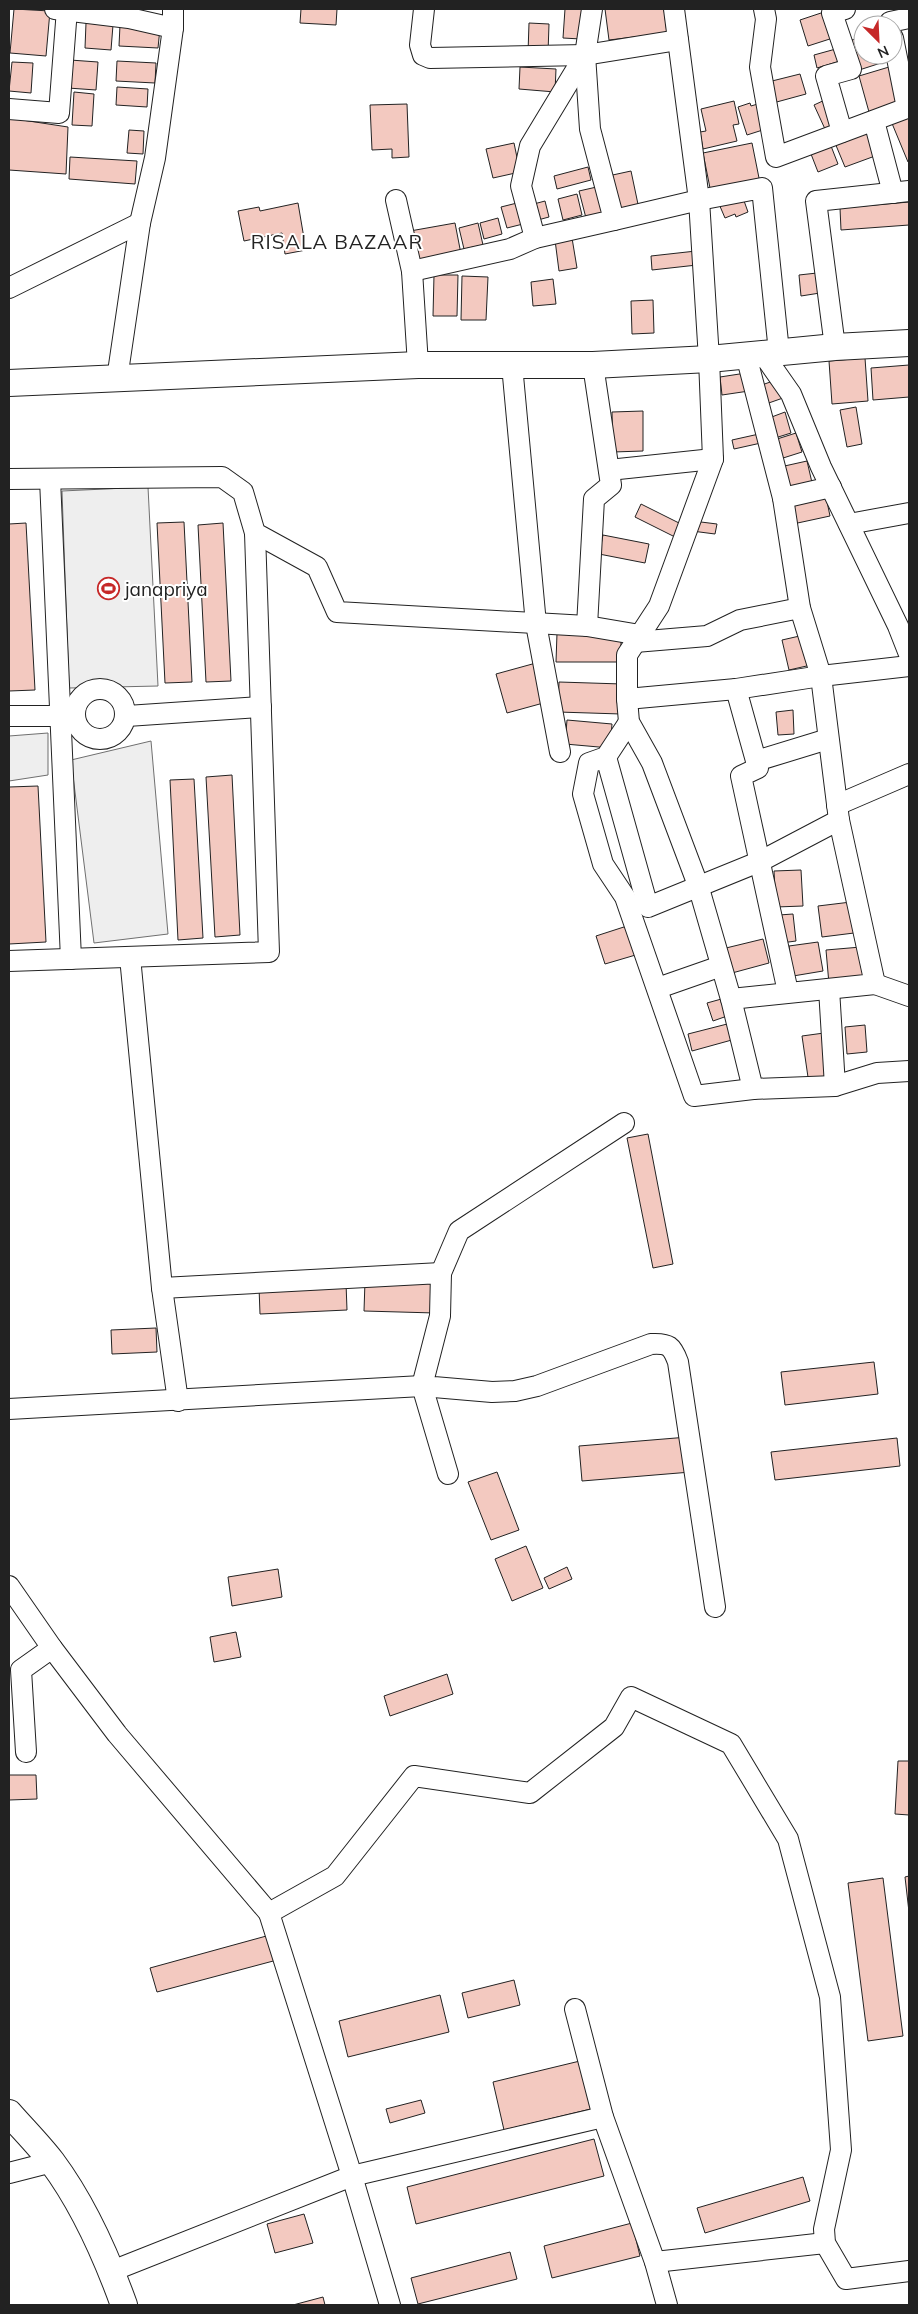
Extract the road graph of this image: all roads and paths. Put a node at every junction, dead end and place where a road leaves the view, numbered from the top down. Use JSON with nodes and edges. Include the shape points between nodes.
{"nodes":[{"id":1,"x":63,"y":9,"type":"edge"},
{"id":2,"x":424,"y":9,"type":"edge"},
{"id":3,"x":592,"y":9,"type":"edge"},
{"id":4,"x":674,"y":9,"type":"edge"},
{"id":5,"x":764,"y":9,"type":"edge"},
{"id":6,"x":845,"y":9,"type":"edge"},
{"id":7,"x":173,"y":18,"type":"edge"},
{"id":8,"x":678,"y":40,"type":"junction"},
{"id":9,"x":585,"y":55,"type":"junction"},
{"id":10,"x":904,"y":64,"type":"edge"},
{"id":11,"x":907,"y":93,"type":"edge"},
{"id":12,"x":9,"y":109,"type":"edge"},
{"id":13,"x":874,"y":121,"type":"junction"},
{"id":14,"x":842,"y":132,"type":"junction"},
{"id":15,"x":901,"y":192,"type":"edge"},
{"id":16,"x":396,"y":200,"type":"dead end"},
{"id":17,"x":699,"y":200,"type":"junction"},
{"id":18,"x":614,"y":220,"type":"junction"},
{"id":19,"x":140,"y":223,"type":"junction"},
{"id":20,"x":535,"y":238,"type":"junction"},
{"id":21,"x":412,"y":272,"type":"junction"},
{"id":22,"x":9,"y":288,"type":"edge"},
{"id":23,"x":909,"y":343,"type":"edge"},
{"id":24,"x":835,"y":347,"type":"junction"},
{"id":25,"x":763,"y":354,"type":"junction"},
{"id":26,"x":709,"y":359,"type":"junction"},
{"id":27,"x":418,"y":365,"type":"junction"},
{"id":28,"x":512,"y":365,"type":"junction"},
{"id":29,"x":593,"y":365,"type":"junction"},
{"id":30,"x":118,"y":379,"type":"junction"},
{"id":31,"x":9,"y":383,"type":"edge"},
{"id":32,"x":713,"y":459,"type":"junction"},
{"id":33,"x":609,"y":470,"type":"junction"},
{"id":34,"x":50,"y":478,"type":"junction"},
{"id":35,"x":9,"y":479,"type":"edge"},
{"id":36,"x":831,"y":487,"type":"junction"},
{"id":37,"x":783,"y":498,"type":"junction"},
{"id":38,"x":909,"y":513,"type":"edge"},
{"id":39,"x":849,"y":524,"type":"junction"},
{"id":40,"x":255,"y":533,"type":"junction"},
{"id":41,"x":800,"y":608,"type":"junction"},
{"id":42,"x":536,"y":624,"type":"junction"},
{"id":43,"x":904,"y":624,"type":"edge"},
{"id":44,"x":587,"y":626,"type":"junction"},
{"id":45,"x":638,"y":638,"type":"junction"},
{"id":46,"x":909,"y":654,"type":"edge"},
{"id":47,"x":909,"y":666,"type":"edge"},
{"id":48,"x":821,"y":676,"type":"junction"},
{"id":49,"x":736,"y":689,"type":"junction"},
{"id":50,"x":627,"y":698,"type":"junction"},
{"id":51,"x":261,"y":707,"type":"junction"},
{"id":52,"x":9,"y":716,"type":"edge"},
{"id":53,"x":67,"y":716,"type":"junction"},
{"id":54,"x":127,"y":716,"type":"junction"},
{"id":55,"x":629,"y":722,"type":"junction"},
{"id":56,"x":828,"y":739,"type":"junction"},
{"id":57,"x":560,"y":752,"type":"dead end"},
{"id":58,"x":606,"y":757,"type":"junction"},
{"id":59,"x":756,"y":761,"type":"junction"},
{"id":60,"x":909,"y":774,"type":"edge"},
{"id":61,"x":838,"y":812,"type":"junction"},
{"id":62,"x":761,"y":861,"type":"junction"},
{"id":63,"x":698,"y":885,"type":"junction"},
{"id":64,"x":130,"y":957,"type":"junction"},
{"id":65,"x":71,"y":959,"type":"junction"},
{"id":66,"x":9,"y":961,"type":"edge"},
{"id":67,"x":721,"y":966,"type":"junction"},
{"id":68,"x":875,"y":984,"type":"junction"},
{"id":69,"x":658,"y":988,"type":"junction"},
{"id":70,"x":829,"y":989,"type":"junction"},
{"id":71,"x":788,"y":992,"type":"junction"},
{"id":72,"x":909,"y":996,"type":"edge"},
{"id":73,"x":731,"y":999,"type":"junction"},
{"id":74,"x":909,"y":1072,"type":"edge"},
{"id":75,"x":836,"y":1086,"type":"junction"},
{"id":76,"x":753,"y":1089,"type":"junction"},
{"id":77,"x":624,"y":1123,"type":"dead end"},
{"id":78,"x":441,"y":1273,"type":"junction"},
{"id":79,"x":162,"y":1288,"type":"junction"},
{"id":80,"x":422,"y":1386,"type":"junction"},
{"id":81,"x":178,"y":1401,"type":"junction"},
{"id":82,"x":9,"y":1409,"type":"edge"},
{"id":83,"x":448,"y":1474,"type":"dead end"},
{"id":84,"x":9,"y":1586,"type":"edge"},
{"id":85,"x":715,"y":1606,"type":"dead end"},
{"id":86,"x":52,"y":1648,"type":"junction"},
{"id":87,"x":15,"y":1666,"type":"edge"},
{"id":88,"x":26,"y":1752,"type":"dead end"},
{"id":89,"x":269,"y":1913,"type":"junction"},
{"id":90,"x":575,"y":2009,"type":"dead end"},
{"id":91,"x":9,"y":2113,"type":"edge"},
{"id":92,"x":604,"y":2117,"type":"junction"},
{"id":93,"x":52,"y":2162,"type":"junction"},
{"id":94,"x":9,"y":2174,"type":"edge"},
{"id":95,"x":352,"y":2176,"type":"junction"},
{"id":96,"x":825,"y":2243,"type":"junction"},
{"id":97,"x":655,"y":2262,"type":"junction"},
{"id":98,"x":112,"y":2271,"type":"junction"},
{"id":99,"x":909,"y":2271,"type":"edge"},
{"id":100,"x":124,"y":2305,"type":"edge"},
{"id":101,"x":390,"y":2305,"type":"edge"},
{"id":102,"x":667,"y":2305,"type":"edge"}],
"edges":[{"from":1,"to":7,"type":"street","via":[[129,18]]},
{"from":1,"to":12,"type":"street","via":[[59,112]]},
{"from":2,"to":9,"type":"street","via":[[420,45],[423,55],[430,58]]},
{"from":3,"to":9,"type":"street"},
{"from":4,"to":8,"type":"street"},
{"from":5,"to":14,"type":"street","via":[[766,19],[760,67],[776,157]]},
{"from":6,"to":14,"type":"street","via":[[832,13],[851,69],[826,76]]},
{"from":7,"to":19,"type":"street","via":[[155,158]]},
{"from":8,"to":9,"type":"street"},
{"from":8,"to":17,"type":"street"},
{"from":9,"to":18,"type":"street","via":[[590,129]]},
{"from":9,"to":20,"type":"street","via":[[530,146],[521,186]]},
{"from":10,"to":11,"type":"street"},
{"from":11,"to":13,"type":"street","via":[[908,108]]},
{"from":13,"to":14,"type":"street"},
{"from":13,"to":15,"type":"street"},
{"from":15,"to":24,"type":"street","via":[[816,201]]},
{"from":16,"to":21,"type":"street"},
{"from":17,"to":18,"type":"street"},
{"from":17,"to":25,"type":"street","via":[[762,188]]},
{"from":17,"to":26,"type":"street"},
{"from":18,"to":20,"type":"street"},
{"from":19,"to":22,"type":"street"},
{"from":19,"to":30,"type":"street"},
{"from":20,"to":21,"type":"street","via":[[510,249]]},
{"from":21,"to":27,"type":"street"},
{"from":23,"to":24,"type":"main road"},
{"from":24,"to":25,"type":"main road"},
{"from":25,"to":26,"type":"main road"},
{"from":25,"to":36,"type":"street","via":[[791,394]]},
{"from":25,"to":37,"type":"street"},
{"from":26,"to":29,"type":"main road"},
{"from":26,"to":32,"type":"street"},
{"from":27,"to":28,"type":"main road"},
{"from":27,"to":30,"type":"main road"},
{"from":28,"to":29,"type":"main road"},
{"from":28,"to":42,"type":"street"},
{"from":29,"to":33,"type":"street"},
{"from":30,"to":31,"type":"main road"},
{"from":32,"to":33,"type":"street"},
{"from":32,"to":45,"type":"street","via":[[659,606]]},
{"from":33,"to":44,"type":"street","via":[[611,485],[594,499]]},
{"from":34,"to":35,"type":"street"},
{"from":34,"to":40,"type":"street","via":[[222,477],[243,492]]},
{"from":34,"to":53,"type":"street"},
{"from":36,"to":37,"type":"street"},
{"from":36,"to":39,"type":"street"},
{"from":37,"to":41,"type":"street"},
{"from":38,"to":39,"type":"street"},
{"from":39,"to":43,"type":"street"},
{"from":40,"to":42,"type":"street","via":[[317,567],[337,612]]},
{"from":40,"to":51,"type":"street"},
{"from":41,"to":45,"type":"street","via":[[740,620],[707,636]]},
{"from":41,"to":48,"type":"street"},
{"from":42,"to":44,"type":"street"},
{"from":42,"to":57,"type":"street"},
{"from":43,"to":46,"type":"street"},
{"from":44,"to":45,"type":"street"},
{"from":45,"to":50,"type":"street","via":[[626,655]]},
{"from":47,"to":48,"type":"street"},
{"from":48,"to":49,"type":"street"},
{"from":48,"to":56,"type":"street"},
{"from":49,"to":50,"type":"street"},
{"from":49,"to":59,"type":"street"},
{"from":50,"to":55,"type":"street"},
{"from":51,"to":54,"type":"street"},
{"from":51,"to":64,"type":"street","via":[[269,952]]},
{"from":52,"to":53,"type":"street"},
{"from":53,"to":54,"type":"street","via":[[82,733],[100,740],[118,734]]},
{"from":53,"to":54,"type":"street","via":[[82,696],[101,688],[120,697]]},
{"from":53,"to":65,"type":"street"},
{"from":55,"to":58,"type":"street"},
{"from":55,"to":63,"type":"street","via":[[652,763]]},
{"from":56,"to":59,"type":"street"},
{"from":56,"to":61,"type":"street"},
{"from":58,"to":63,"type":"street","via":[[648,907]]},
{"from":58,"to":69,"type":"street","via":[[589,763],[583,794],[603,864],[625,897]]},
{"from":59,"to":62,"type":"street","via":[[758,768],[741,776]]},
{"from":60,"to":61,"type":"street"},
{"from":61,"to":62,"type":"street"},
{"from":61,"to":68,"type":"street"},
{"from":62,"to":63,"type":"street"},
{"from":62,"to":71,"type":"street"},
{"from":63,"to":67,"type":"street"},
{"from":64,"to":65,"type":"street"},
{"from":64,"to":79,"type":"street"},
{"from":65,"to":66,"type":"street"},
{"from":67,"to":69,"type":"street"},
{"from":67,"to":73,"type":"street"},
{"from":68,"to":70,"type":"street"},
{"from":68,"to":72,"type":"street"},
{"from":69,"to":76,"type":"street","via":[[694,1096]]},
{"from":70,"to":71,"type":"street"},
{"from":70,"to":75,"type":"street"},
{"from":71,"to":73,"type":"street"},
{"from":73,"to":76,"type":"street"},
{"from":74,"to":75,"type":"street","via":[[877,1073]]},
{"from":75,"to":76,"type":"street"},
{"from":77,"to":78,"type":"street","via":[[459,1231]]},
{"from":78,"to":79,"type":"street"},
{"from":78,"to":80,"type":"street","via":[[440,1316]]},
{"from":79,"to":81,"type":"street"},
{"from":80,"to":81,"type":"street"},
{"from":80,"to":83,"type":"street"},
{"from":80,"to":85,"type":"street","via":[[515,1391],[538,1386],[651,1344],[664,1343],[674,1350]]},
{"from":81,"to":82,"type":"street"},
{"from":84,"to":86,"type":"street"},
{"from":86,"to":87,"type":"street"},
{"from":86,"to":89,"type":"street","via":[[117,1734]]},
{"from":87,"to":88,"type":"street"},
{"from":89,"to":95,"type":"street"},
{"from":89,"to":96,"type":"street","via":[[335,1876],[414,1776],[530,1793],[614,1727],[631,1697],[731,1744],[788,1839],[830,1997],[840,2150],[824,2229]]},
{"from":90,"to":92,"type":"street"},
{"from":91,"to":93,"type":"main road"},
{"from":92,"to":95,"type":"street"},
{"from":92,"to":97,"type":"street"},
{"from":93,"to":94,"type":"street"},
{"from":93,"to":98,"type":"main road","via":[[86,2217]]},
{"from":95,"to":98,"type":"street"},
{"from":95,"to":101,"type":"street"},
{"from":96,"to":97,"type":"street"},
{"from":96,"to":99,"type":"street","via":[[846,2279]]},
{"from":97,"to":102,"type":"street"},
{"from":98,"to":100,"type":"main road"}]}
